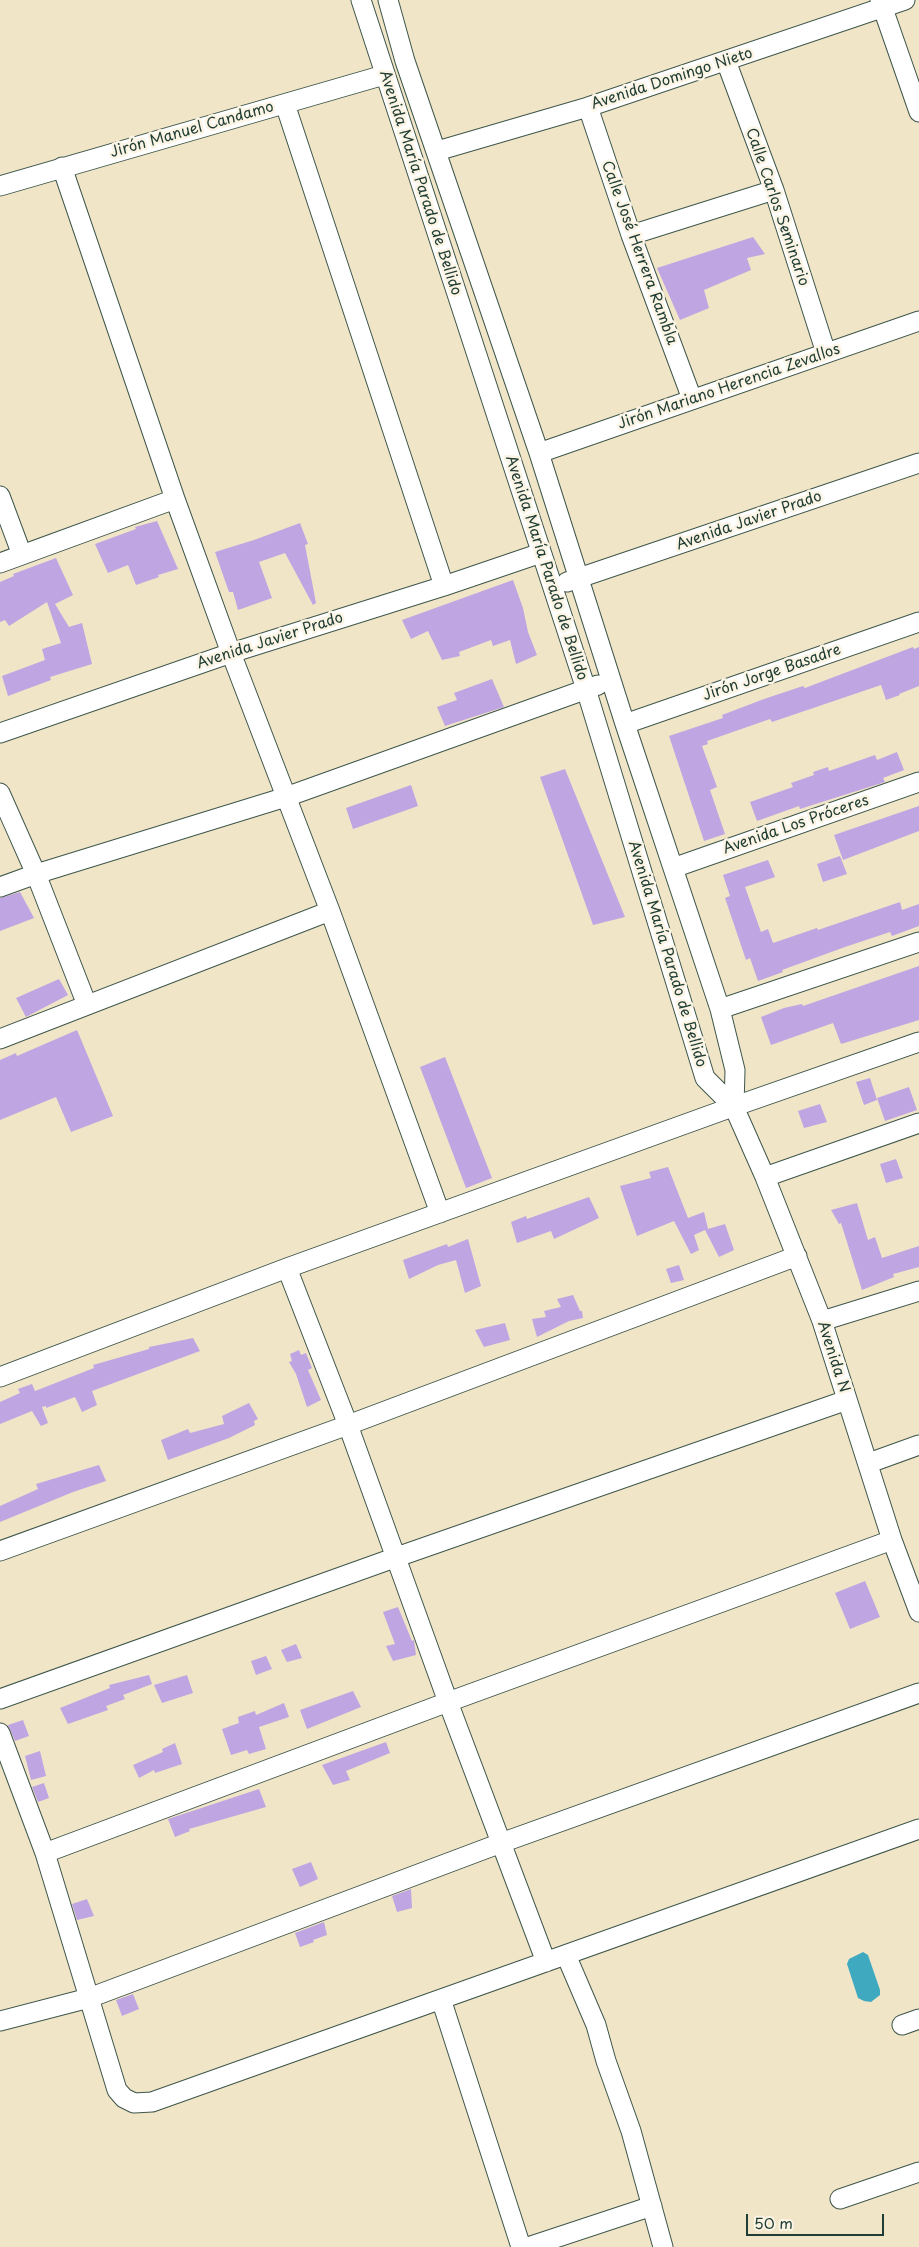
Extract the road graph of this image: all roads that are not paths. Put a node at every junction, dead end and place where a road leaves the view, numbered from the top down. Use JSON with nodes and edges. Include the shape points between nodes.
{"nodes":[{"id":1,"x":361,"y":0,"type":"edge"},
{"id":2,"x":905,"y":0,"type":"edge"},
{"id":3,"x":390,"y":1,"type":"edge"},
{"id":4,"x":881,"y":4,"type":"edge"},
{"id":5,"x":726,"y":62,"type":"junction"},
{"id":6,"x":384,"y":75,"type":"junction"},
{"id":7,"x":284,"y":104,"type":"junction"},
{"id":8,"x":588,"y":107,"type":"junction"},
{"id":9,"x":919,"y":112,"type":"edge"},
{"id":10,"x":437,"y":151,"type":"junction"},
{"id":11,"x":62,"y":167,"type":"junction"},
{"id":12,"x":0,"y":186,"type":"edge"},
{"id":13,"x":774,"y":190,"type":"junction"},
{"id":14,"x":631,"y":235,"type":"junction"},
{"id":15,"x":919,"y":322,"type":"edge"},
{"id":16,"x":826,"y":353,"type":"junction"},
{"id":17,"x":692,"y":399,"type":"junction"},
{"id":18,"x":539,"y":453,"type":"junction"},
{"id":19,"x":919,"y":463,"type":"edge"},
{"id":20,"x":0,"y":496,"type":"edge"},
{"id":21,"x":175,"y":499,"type":"junction"},
{"id":22,"x":541,"y":553,"type":"junction"},
{"id":23,"x":22,"y":556,"type":"junction"},
{"id":24,"x":0,"y":564,"type":"edge"},
{"id":25,"x":578,"y":578,"type":"junction"},
{"id":26,"x":444,"y":586,"type":"junction"},
{"id":27,"x":553,"y":586,"type":"junction"},
{"id":28,"x":919,"y":622,"type":"edge"},
{"id":29,"x":231,"y":653,"type":"junction"},
{"id":30,"x":611,"y":680,"type":"junction"},
{"id":31,"x":586,"y":690,"type":"junction"},
{"id":32,"x":625,"y":724,"type":"junction"},
{"id":33,"x":0,"y":733,"type":"edge"},
{"id":34,"x":919,"y":782,"type":"edge"},
{"id":35,"x":0,"y":793,"type":"edge"},
{"id":36,"x":286,"y":797,"type":"junction"},
{"id":37,"x":673,"y":868,"type":"junction"},
{"id":38,"x":36,"y":874,"type":"junction"},
{"id":39,"x":0,"y":887,"type":"edge"},
{"id":40,"x":330,"y":910,"type":"junction"},
{"id":41,"x":919,"y":942,"type":"edge"},
{"id":42,"x":87,"y":1006,"type":"junction"},
{"id":43,"x":720,"y":1009,"type":"junction"},
{"id":44,"x":0,"y":1039,"type":"edge"},
{"id":45,"x":919,"y":1042,"type":"edge"},
{"id":46,"x":734,"y":1106,"type":"junction"},
{"id":47,"x":919,"y":1123,"type":"edge"},
{"id":48,"x":765,"y":1177,"type":"junction"},
{"id":49,"x":440,"y":1213,"type":"junction"},
{"id":50,"x":797,"y":1256,"type":"junction"},
{"id":51,"x":287,"y":1268,"type":"junction"},
{"id":52,"x":919,"y":1291,"type":"edge"},
{"id":53,"x":822,"y":1321,"type":"junction"},
{"id":54,"x":0,"y":1377,"type":"edge"},
{"id":55,"x":847,"y":1400,"type":"junction"},
{"id":56,"x":348,"y":1425,"type":"junction"},
{"id":57,"x":919,"y":1445,"type":"edge"},
{"id":58,"x":869,"y":1463,"type":"junction"},
{"id":59,"x":892,"y":1540,"type":"junction"},
{"id":60,"x":0,"y":1551,"type":"edge"},
{"id":61,"x":394,"y":1558,"type":"junction"},
{"id":62,"x":919,"y":1612,"type":"edge"},
{"id":63,"x":919,"y":1694,"type":"edge"},
{"id":64,"x":0,"y":1699,"type":"edge"},
{"id":65,"x":448,"y":1702,"type":"junction"},
{"id":66,"x":0,"y":1733,"type":"edge"},
{"id":67,"x":919,"y":1829,"type":"edge"},
{"id":68,"x":501,"y":1843,"type":"junction"},
{"id":69,"x":46,"y":1853,"type":"junction"},
{"id":70,"x":566,"y":1955,"type":"junction"},
{"id":71,"x":546,"y":1962,"type":"junction"},
{"id":72,"x":89,"y":1998,"type":"junction"},
{"id":73,"x":441,"y":2000,"type":"junction"},
{"id":74,"x":0,"y":2021,"type":"edge"},
{"id":75,"x":919,"y":2172,"type":"edge"},
{"id":76,"x":840,"y":2199,"type":"dead end"},
{"id":77,"x":652,"y":2206,"type":"junction"},
{"id":78,"x":521,"y":2247,"type":"edge"},
{"id":79,"x":528,"y":2247,"type":"edge"},
{"id":80,"x":663,"y":2247,"type":"edge"}],
"edges":[{"from":1,"to":6,"type":"street","name":"Avenida María Parado de Bellido"},
{"from":2,"to":4,"type":"street","name":"Avenida Domingo Nieto"},
{"from":3,"to":10,"type":"street","name":"Avenida María Parado de Bellido","via":[[405,61]]},
{"from":4,"to":5,"type":"street","name":"Avenida Domingo Nieto"},
{"from":4,"to":9,"type":"street"},
{"from":5,"to":8,"type":"street","name":"Avenida Domingo Nieto"},
{"from":5,"to":13,"type":"street","name":"Calle Carlos Seminario"},
{"from":6,"to":7,"type":"street","name":"Jirón Manuel Candamo"},
{"from":6,"to":22,"type":"street","name":"Avenida María Parado de Bellido"},
{"from":7,"to":11,"type":"street","name":"Jirón Manuel Candamo"},
{"from":7,"to":26,"type":"street"},
{"from":8,"to":10,"type":"street","name":"Avenida Domingo Nieto"},
{"from":8,"to":14,"type":"street","name":"Calle José Herrera Rambla"},
{"from":10,"to":18,"type":"street","name":"Avenida María Parado de Bellido"},
{"from":11,"to":12,"type":"street","name":"Jirón Manuel Candamo"},
{"from":11,"to":21,"type":"street"},
{"from":13,"to":14,"type":"street"},
{"from":13,"to":16,"type":"street","name":"Calle Carlos Seminario"},
{"from":14,"to":17,"type":"street","name":"Calle José Herrera Rambla"},
{"from":15,"to":16,"type":"street","name":"Jirón Mariano Herencia Zevallos"},
{"from":16,"to":17,"type":"street","name":"Jirón Mariano Herencia Zevallos"},
{"from":17,"to":18,"type":"street","name":"Jirón Mariano Herencia Zevallos"},
{"from":18,"to":25,"type":"street","name":"Avenida María Parado de Bellido"},
{"from":19,"to":25,"type":"street","name":"Avenida Javier Prado"},
{"from":20,"to":23,"type":"street"},
{"from":21,"to":23,"type":"street"},
{"from":21,"to":29,"type":"street"},
{"from":22,"to":26,"type":"street","name":"Avenida Javier Prado"},
{"from":22,"to":27,"type":"street","name":"Avenida María Parado de Bellido"},
{"from":23,"to":24,"type":"street"},
{"from":25,"to":27,"type":"street","name":"Avenida Javier Prado"},
{"from":25,"to":30,"type":"street","name":"Avenida María Parado de Bellido"},
{"from":26,"to":29,"type":"street","name":"Avenida Javier Prado"},
{"from":27,"to":31,"type":"street","name":"Avenida María Parado de Bellido"},
{"from":28,"to":32,"type":"street","name":"Jirón Jorge Basadre"},
{"from":29,"to":33,"type":"street","name":"Avenida Javier Prado"},
{"from":29,"to":36,"type":"street"},
{"from":30,"to":31,"type":"street"},
{"from":30,"to":32,"type":"street","name":"Avenida María Parado de Bellido"},
{"from":31,"to":36,"type":"street"},
{"from":31,"to":46,"type":"street","name":"Avenida María Parado de Bellido","via":[[705,1078]]},
{"from":32,"to":37,"type":"street","name":"Avenida María Parado de Bellido"},
{"from":34,"to":37,"type":"street","name":"Avenida Los Próceres"},
{"from":35,"to":38,"type":"street"},
{"from":36,"to":38,"type":"street"},
{"from":36,"to":40,"type":"street"},
{"from":37,"to":43,"type":"street","name":"Avenida María Parado de Bellido"},
{"from":38,"to":39,"type":"street"},
{"from":38,"to":42,"type":"street"},
{"from":40,"to":42,"type":"street"},
{"from":40,"to":49,"type":"street"},
{"from":41,"to":43,"type":"street"},
{"from":42,"to":44,"type":"street"},
{"from":43,"to":46,"type":"street","name":"Avenida María Parado de Bellido","via":[[735,1070]]},
{"from":45,"to":46,"type":"street"},
{"from":46,"to":48,"type":"street","name":"Avenida N"},
{"from":46,"to":49,"type":"street"},
{"from":47,"to":48,"type":"street"},
{"from":48,"to":50,"type":"street","name":"Avenida N"},
{"from":49,"to":51,"type":"street"},
{"from":50,"to":53,"type":"street","name":"Avenida N"},
{"from":50,"to":56,"type":"street"},
{"from":51,"to":54,"type":"street"},
{"from":51,"to":56,"type":"street"},
{"from":52,"to":53,"type":"street"},
{"from":53,"to":55,"type":"street","name":"Avenida N"},
{"from":55,"to":58,"type":"street","name":"Avenida N"},
{"from":55,"to":61,"type":"street"},
{"from":56,"to":60,"type":"street"},
{"from":56,"to":61,"type":"street"},
{"from":57,"to":58,"type":"street"},
{"from":58,"to":59,"type":"street","name":"Avenida N"},
{"from":59,"to":62,"type":"street","name":"Avenida N"},
{"from":59,"to":65,"type":"street"},
{"from":61,"to":64,"type":"street"},
{"from":61,"to":65,"type":"street"},
{"from":63,"to":68,"type":"street"},
{"from":65,"to":68,"type":"street"},
{"from":65,"to":69,"type":"street"},
{"from":66,"to":69,"type":"street"},
{"from":67,"to":70,"type":"street"},
{"from":68,"to":71,"type":"street"},
{"from":68,"to":72,"type":"street"},
{"from":69,"to":72,"type":"street"},
{"from":70,"to":71,"type":"street"},
{"from":70,"to":77,"type":"street","via":[[596,2025]]},
{"from":71,"to":73,"type":"street"},
{"from":72,"to":73,"type":"street","via":[[117,2090],[134,2103],[152,2102]]},
{"from":72,"to":74,"type":"street"},
{"from":73,"to":78,"type":"street"},
{"from":75,"to":76,"type":"street"},
{"from":77,"to":79,"type":"street"},
{"from":77,"to":80,"type":"street"}]}
